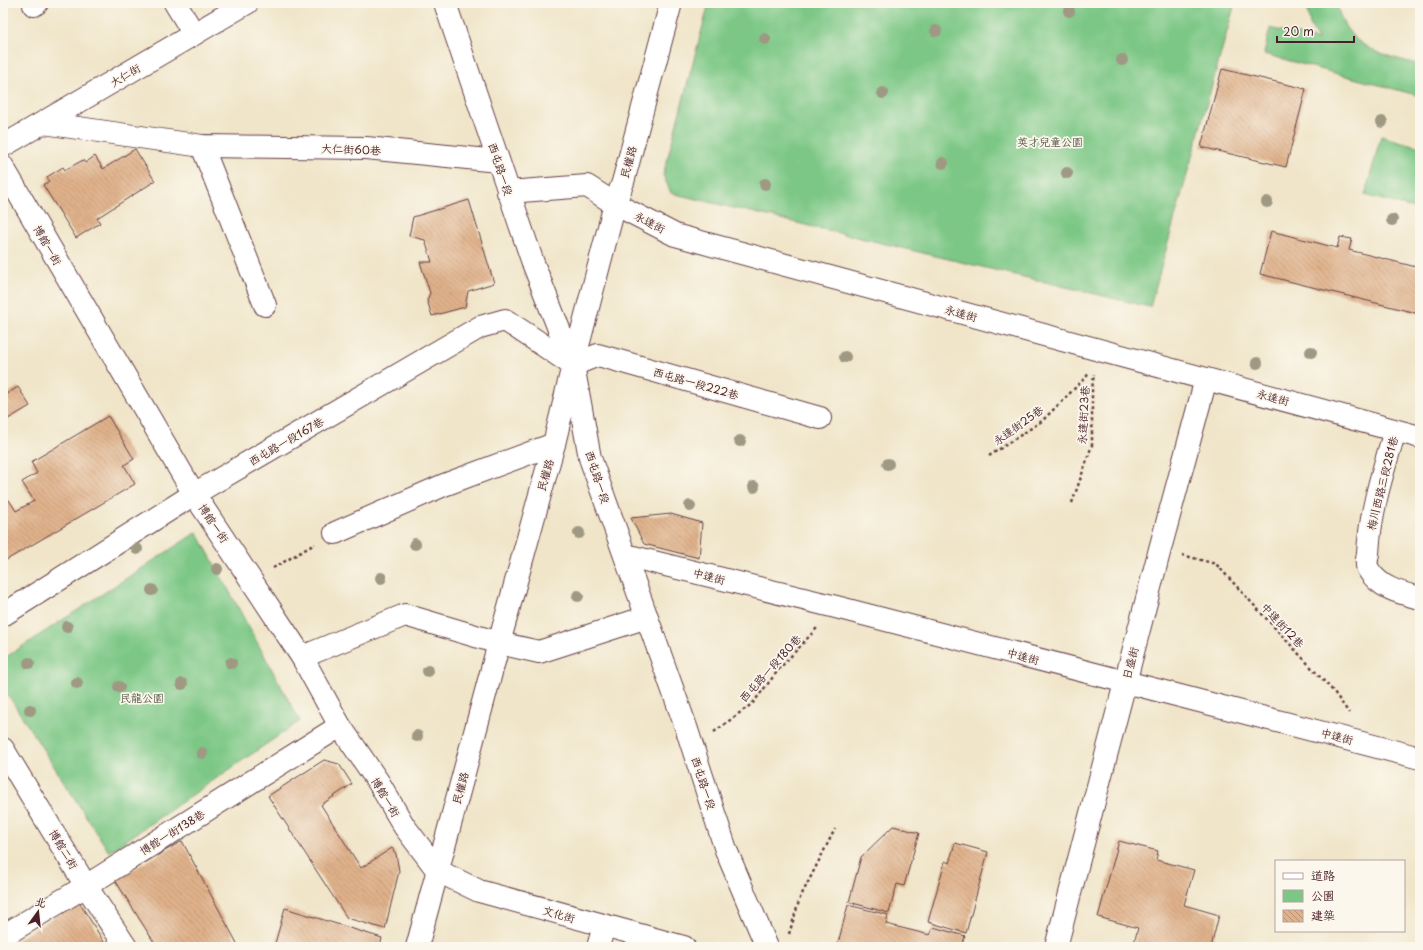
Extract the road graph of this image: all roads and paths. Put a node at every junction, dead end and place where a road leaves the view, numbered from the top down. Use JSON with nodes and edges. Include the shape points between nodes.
{"nodes":[{"id":1,"x":175,"y":3,"type":"edge"},
{"id":2,"x":247,"y":3,"type":"edge"},
{"id":3,"x":446,"y":3,"type":"edge"},
{"id":4,"x":671,"y":3,"type":"edge"},
{"id":5,"x":194,"y":34,"type":"junction"},
{"id":6,"x":44,"y":123,"type":"junction"},
{"id":7,"x":3,"y":146,"type":"edge"},
{"id":8,"x":202,"y":146,"type":"junction"},
{"id":9,"x":498,"y":161,"type":"junction"},
{"id":10,"x":3,"y":167,"type":"edge"},
{"id":11,"x":508,"y":192,"type":"junction"},
{"id":12,"x":615,"y":204,"type":"junction"},
{"id":13,"x":265,"y":305,"type":"dead end"},
{"id":14,"x":1098,"y":350,"type":"junction"},
{"id":15,"x":573,"y":364,"type":"junction"},
{"id":16,"x":1206,"y":379,"type":"junction"},
{"id":17,"x":820,"y":418,"type":"dead end"},
{"id":18,"x":1395,"y":431,"type":"junction"},
{"id":19,"x":1420,"y":437,"type":"edge"},
{"id":20,"x":554,"y":444,"type":"junction"},
{"id":21,"x":989,"y":456,"type":"dead end"},
{"id":22,"x":194,"y":494,"type":"junction"},
{"id":23,"x":1072,"y":503,"type":"dead end"},
{"id":24,"x":335,"y":533,"type":"joint"},
{"id":25,"x":1160,"y":549,"type":"junction"},
{"id":26,"x":626,"y":555,"type":"junction"},
{"id":27,"x":251,"y":580,"type":"junction"},
{"id":28,"x":1420,"y":598,"type":"edge"},
{"id":29,"x":836,"y":607,"type":"junction"},
{"id":30,"x":3,"y":616,"type":"edge"},
{"id":31,"x":647,"y":618,"type":"junction"},
{"id":32,"x":498,"y":643,"type":"junction"},
{"id":33,"x":302,"y":657,"type":"junction"},
{"id":34,"x":1125,"y":683,"type":"junction"},
{"id":35,"x":340,"y":726,"type":"junction"},
{"id":36,"x":1371,"y":745,"type":"junction"},
{"id":37,"x":692,"y":747,"type":"junction"},
{"id":38,"x":3,"y":749,"type":"edge"},
{"id":39,"x":1420,"y":758,"type":"edge"},
{"id":40,"x":835,"y":828,"type":"dead end"},
{"id":41,"x":438,"y":871,"type":"junction"},
{"id":42,"x":86,"y":886,"type":"junction"},
{"id":43,"x":604,"y":926,"type":"junction"},
{"id":44,"x":3,"y":936,"type":"edge"},
{"id":45,"x":777,"y":944,"type":"edge"},
{"id":46,"x":126,"y":947,"type":"edge"},
{"id":47,"x":417,"y":947,"type":"edge"},
{"id":48,"x":598,"y":947,"type":"edge"},
{"id":49,"x":684,"y":947,"type":"edge"},
{"id":50,"x":1056,"y":947,"type":"edge"}],
"edges":[{"from":1,"to":5,"type":"street"},
{"from":2,"to":5,"type":"street","name":"大仁街"},
{"from":3,"to":9,"type":"street","name":"西屯路一段"},
{"from":4,"to":12,"type":"street","name":"民權路"},
{"from":5,"to":6,"type":"street","name":"大仁街"},
{"from":6,"to":7,"type":"street","name":"大仁街"},
{"from":6,"to":8,"type":"street","name":"大仁街60巷"},
{"from":8,"to":9,"type":"street","name":"大仁街60巷","via":[[366,148]]},
{"from":8,"to":13,"type":"street"},
{"from":9,"to":11,"type":"street","name":"西屯路一段"},
{"from":10,"to":22,"type":"street","name":"博館一街"},
{"from":11,"to":12,"type":"street","name":"永達街","via":[[587,186]]},
{"from":11,"to":15,"type":"street","name":"西屯路一段"},
{"from":12,"to":14,"type":"street","name":"永達街","via":[[675,236]]},
{"from":12,"to":15,"type":"street","name":"民權路"},
{"from":14,"to":16,"type":"street","name":"永達街"},
{"from":14,"to":21,"type":"path","name":"永達街25巷","via":[[1087,376],[1042,421]]},
{"from":14,"to":23,"type":"path","name":"永達街23巷","via":[[1092,389],[1092,444]]},
{"from":15,"to":17,"type":"street","name":"西屯路一段222巷","via":[[598,355]]},
{"from":15,"to":20,"type":"street","name":"民權路"},
{"from":15,"to":22,"type":"street","name":"西屯路一段167巷","via":[[505,320],[480,327]]},
{"from":15,"to":26,"type":"street","name":"西屯路一段","via":[[590,458]]},
{"from":16,"to":18,"type":"street","name":"永達街"},
{"from":16,"to":25,"type":"street","name":"日盛街"},
{"from":18,"to":19,"type":"street","name":"永達街"},
{"from":18,"to":28,"type":"street","name":"梅川西路三段281巷","via":[[1369,532],[1367,567],[1378,583],[1400,593]]},
{"from":20,"to":24,"type":"street","via":[[444,486]]},
{"from":20,"to":32,"type":"street","name":"民權路"},
{"from":22,"to":27,"type":"street","name":"博館一街"},
{"from":22,"to":30,"type":"street","name":"西屯路一段167巷"},
{"from":24,"to":27,"type":"path"},
{"from":25,"to":34,"type":"street","name":"日盛街"},
{"from":25,"to":36,"type":"path","name":"中達街12巷","via":[[1216,564],[1334,692]]},
{"from":26,"to":29,"type":"street","name":"中達街"},
{"from":26,"to":31,"type":"street","name":"西屯路一段"},
{"from":27,"to":33,"type":"street","name":"博館一街"},
{"from":29,"to":34,"type":"street","name":"中達街"},
{"from":29,"to":37,"type":"path","name":"西屯路一段180巷","via":[[780,668],[753,703]]},
{"from":31,"to":32,"type":"street","via":[[539,652]]},
{"from":31,"to":37,"type":"street","name":"西屯路一段"},
{"from":32,"to":33,"type":"street","via":[[405,615]]},
{"from":32,"to":41,"type":"street","name":"民權路"},
{"from":33,"to":35,"type":"street","name":"博館一街"},
{"from":34,"to":36,"type":"street","name":"中達街"},
{"from":34,"to":50,"type":"street","name":"日盛街"},
{"from":35,"to":41,"type":"street","name":"博館一街","via":[[379,783],[404,826]]},
{"from":35,"to":42,"type":"street","name":"博館一街138巷"},
{"from":36,"to":39,"type":"street","name":"中達街"},
{"from":37,"to":45,"type":"street","name":"西屯路一段","via":[[726,850]]},
{"from":38,"to":42,"type":"street","name":"博館二街"},
{"from":40,"to":45,"type":"path"},
{"from":41,"to":43,"type":"street","name":"文化街","via":[[479,891]]},
{"from":41,"to":47,"type":"street","name":"民權路"},
{"from":42,"to":44,"type":"street","name":"博館一街138巷"},
{"from":42,"to":46,"type":"street","name":"博館二街"},
{"from":43,"to":48,"type":"street"},
{"from":43,"to":49,"type":"street","name":"文化街"}]}
